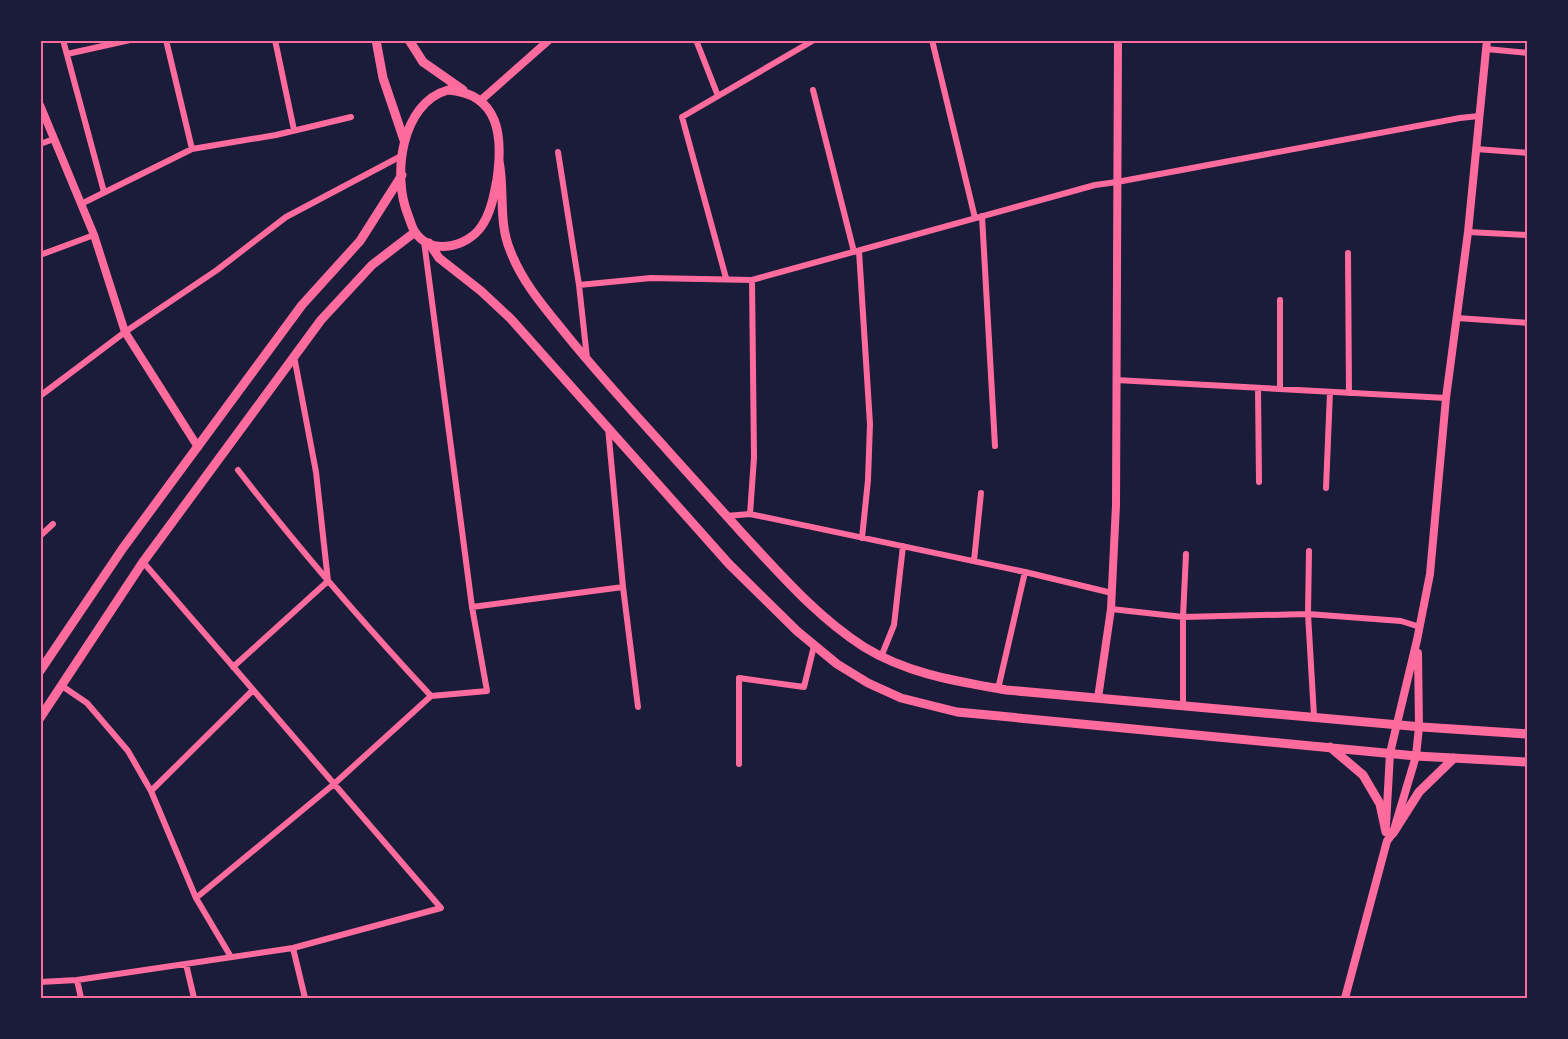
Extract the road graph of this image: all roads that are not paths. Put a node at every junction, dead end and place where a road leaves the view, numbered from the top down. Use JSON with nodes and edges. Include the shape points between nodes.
{"nodes":[{"id":1,"x":63,"y":40,"type":"edge"},
{"id":2,"x":130,"y":40,"type":"edge"},
{"id":3,"x":166,"y":40,"type":"edge"},
{"id":4,"x":275,"y":40,"type":"edge"},
{"id":5,"x":376,"y":40,"type":"edge"},
{"id":6,"x":409,"y":40,"type":"edge"},
{"id":7,"x":549,"y":40,"type":"edge"},
{"id":8,"x":696,"y":40,"type":"edge"},
{"id":9,"x":814,"y":40,"type":"edge"},
{"id":10,"x":932,"y":40,"type":"edge"},
{"id":11,"x":1118,"y":40,"type":"edge"},
{"id":12,"x":1487,"y":45,"type":"edge"},
{"id":13,"x":1527,"y":52,"type":"edge"},
{"id":14,"x":67,"y":54,"type":"junction"},
{"id":15,"x":813,"y":90,"type":"dead end"},
{"id":16,"x":465,"y":91,"type":"junction"},
{"id":17,"x":718,"y":96,"type":"junction"},
{"id":18,"x":480,"y":101,"type":"junction"},
{"id":19,"x":40,"y":105,"type":"edge"},
{"id":20,"x":1479,"y":116,"type":"junction"},
{"id":21,"x":351,"y":117,"type":"dead end"},
{"id":22,"x":294,"y":130,"type":"junction"},
{"id":23,"x":54,"y":139,"type":"junction"},
{"id":24,"x":404,"y":141,"type":"junction"},
{"id":25,"x":40,"y":144,"type":"edge"},
{"id":26,"x":192,"y":149,"type":"junction"},
{"id":27,"x":1476,"y":149,"type":"junction"},
{"id":28,"x":558,"y":152,"type":"dead end"},
{"id":29,"x":1527,"y":153,"type":"edge"},
{"id":30,"x":403,"y":155,"type":"junction"},
{"id":31,"x":499,"y":161,"type":"junction"},
{"id":32,"x":402,"y":175,"type":"junction"},
{"id":33,"x":1117,"y":182,"type":"junction"},
{"id":34,"x":104,"y":192,"type":"junction"},
{"id":35,"x":81,"y":204,"type":"junction"},
{"id":36,"x":978,"y":217,"type":"junction"},
{"id":37,"x":415,"y":232,"type":"junction"},
{"id":38,"x":1468,"y":232,"type":"junction"},
{"id":39,"x":94,"y":235,"type":"junction"},
{"id":40,"x":1527,"y":235,"type":"edge"},
{"id":41,"x":427,"y":242,"type":"junction"},
{"id":42,"x":856,"y":252,"type":"junction"},
{"id":43,"x":1348,"y":253,"type":"dead end"},
{"id":44,"x":40,"y":255,"type":"edge"},
{"id":45,"x":726,"y":278,"type":"junction"},
{"id":46,"x":752,"y":280,"type":"junction"},
{"id":47,"x":579,"y":285,"type":"junction"},
{"id":48,"x":1280,"y":300,"type":"dead end"},
{"id":49,"x":1457,"y":318,"type":"junction"},
{"id":50,"x":1527,"y":323,"type":"edge"},
{"id":51,"x":125,"y":332,"type":"junction"},
{"id":52,"x":294,"y":357,"type":"junction"},
{"id":53,"x":587,"y":359,"type":"junction"},
{"id":54,"x":1116,"y":380,"type":"junction"},
{"id":55,"x":1258,"y":388,"type":"junction"},
{"id":56,"x":1280,"y":389,"type":"junction"},
{"id":57,"x":1330,"y":392,"type":"junction"},
{"id":58,"x":1349,"y":393,"type":"junction"},
{"id":59,"x":40,"y":396,"type":"edge"},
{"id":60,"x":1446,"y":398,"type":"junction"},
{"id":61,"x":608,"y":427,"type":"junction"},
{"id":62,"x":995,"y":446,"type":"dead end"},
{"id":63,"x":198,"y":447,"type":"junction"},
{"id":64,"x":238,"y":470,"type":"dead end"},
{"id":65,"x":1259,"y":482,"type":"dead end"},
{"id":66,"x":1326,"y":488,"type":"dead end"},
{"id":67,"x":981,"y":493,"type":"dead end"},
{"id":68,"x":750,"y":514,"type":"junction"},
{"id":69,"x":726,"y":516,"type":"junction"},
{"id":70,"x":53,"y":524,"type":"dead end"},
{"id":71,"x":40,"y":536,"type":"edge"},
{"id":72,"x":862,"y":538,"type":"junction"},
{"id":73,"x":903,"y":546,"type":"junction"},
{"id":74,"x":1309,"y":551,"type":"dead end"},
{"id":75,"x":1186,"y":554,"type":"dead end"},
{"id":76,"x":974,"y":561,"type":"junction"},
{"id":77,"x":143,"y":562,"type":"junction"},
{"id":78,"x":1025,"y":572,"type":"junction"},
{"id":79,"x":328,"y":581,"type":"junction"},
{"id":80,"x":622,"y":587,"type":"junction"},
{"id":81,"x":1112,"y":593,"type":"junction"},
{"id":82,"x":472,"y":607,"type":"junction"},
{"id":83,"x":1111,"y":609,"type":"junction"},
{"id":84,"x":1308,"y":614,"type":"junction"},
{"id":85,"x":1183,"y":617,"type":"junction"},
{"id":86,"x":1420,"y":627,"type":"junction"},
{"id":87,"x":1418,"y":640,"type":"junction"},
{"id":88,"x":814,"y":646,"type":"junction"},
{"id":89,"x":881,"y":657,"type":"junction"},
{"id":90,"x":233,"y":667,"type":"junction"},
{"id":91,"x":40,"y":671,"type":"edge"},
{"id":92,"x":62,"y":686,"type":"junction"},
{"id":93,"x":998,"y":689,"type":"junction"},
{"id":94,"x":253,"y":690,"type":"junction"},
{"id":95,"x":431,"y":696,"type":"junction"},
{"id":96,"x":1098,"y":698,"type":"junction"},
{"id":97,"x":1182,"y":705,"type":"junction"},
{"id":98,"x":638,"y":707,"type":"dead end"},
{"id":99,"x":1314,"y":716,"type":"junction"},
{"id":100,"x":40,"y":718,"type":"edge"},
{"id":101,"x":1397,"y":724,"type":"junction"},
{"id":102,"x":1419,"y":727,"type":"junction"},
{"id":103,"x":1527,"y":734,"type":"edge"},
{"id":104,"x":1330,"y":747,"type":"junction"},
{"id":105,"x":1390,"y":753,"type":"junction"},
{"id":106,"x":1416,"y":756,"type":"junction"},
{"id":107,"x":1454,"y":758,"type":"junction"},
{"id":108,"x":1527,"y":762,"type":"edge"},
{"id":109,"x":739,"y":764,"type":"dead end"},
{"id":110,"x":334,"y":784,"type":"junction"},
{"id":111,"x":151,"y":791,"type":"junction"},
{"id":112,"x":1389,"y":836,"type":"junction"},
{"id":113,"x":196,"y":898,"type":"junction"},
{"id":114,"x":293,"y":948,"type":"junction"},
{"id":115,"x":231,"y":957,"type":"junction"},
{"id":116,"x":186,"y":964,"type":"junction"},
{"id":117,"x":77,"y":980,"type":"junction"},
{"id":118,"x":40,"y":982,"type":"edge"},
{"id":119,"x":81,"y":999,"type":"edge"},
{"id":120,"x":194,"y":999,"type":"edge"},
{"id":121,"x":305,"y":999,"type":"edge"},
{"id":122,"x":1345,"y":999,"type":"edge"}],
"edges":[{"from":1,"to":14,"type":"street"},
{"from":2,"to":14,"type":"street"},
{"from":3,"to":26,"type":"street"},
{"from":4,"to":22,"type":"street"},
{"from":5,"to":24,"type":"main road","via":[[383,78]]},
{"from":6,"to":16,"type":"main road","via":[[423,62]]},
{"from":7,"to":18,"type":"main road"},
{"from":8,"to":17,"type":"street"},
{"from":9,"to":17,"type":"street"},
{"from":10,"to":36,"type":"street"},
{"from":11,"to":33,"type":"street"},
{"from":12,"to":13,"type":"street"},
{"from":12,"to":20,"type":"main road"},
{"from":14,"to":34,"type":"street"},
{"from":15,"to":42,"type":"street"},
{"from":16,"to":18,"type":"main road"},
{"from":16,"to":24,"type":"main road","via":[[448,90],[429,98],[417,111]]},
{"from":17,"to":45,"type":"street","via":[[682,117]]},
{"from":18,"to":31,"type":"main road","via":[[497,125]]},
{"from":19,"to":23,"type":"street"},
{"from":20,"to":27,"type":"main road"},
{"from":20,"to":33,"type":"street"},
{"from":21,"to":22,"type":"street"},
{"from":22,"to":26,"type":"street"},
{"from":23,"to":25,"type":"street"},
{"from":23,"to":35,"type":"street"},
{"from":24,"to":30,"type":"main road"},
{"from":26,"to":34,"type":"street"},
{"from":27,"to":29,"type":"street"},
{"from":27,"to":38,"type":"main road"},
{"from":28,"to":47,"type":"street"},
{"from":30,"to":32,"type":"main road"},
{"from":30,"to":51,"type":"street","via":[[286,217],[218,270]]},
{"from":31,"to":41,"type":"main road","via":[[490,209],[481,228],[469,239],[447,247]]},
{"from":31,"to":53,"type":"main road","via":[[502,217],[510,250],[530,288]]},
{"from":32,"to":37,"type":"main road","via":[[402,198]]},
{"from":32,"to":63,"type":"main road","via":[[360,241],[302,305]]},
{"from":33,"to":36,"type":"street"},
{"from":33,"to":54,"type":"street"},
{"from":34,"to":35,"type":"street"},
{"from":35,"to":39,"type":"street"},
{"from":36,"to":42,"type":"street"},
{"from":36,"to":62,"type":"street"},
{"from":37,"to":41,"type":"main road"},
{"from":37,"to":52,"type":"main road","via":[[348,288]]},
{"from":38,"to":40,"type":"street"},
{"from":38,"to":49,"type":"main road"},
{"from":39,"to":44,"type":"street"},
{"from":39,"to":51,"type":"street"},
{"from":41,"to":61,"type":"main road","via":[[439,258],[511,319]]},
{"from":41,"to":82,"type":"street"},
{"from":42,"to":46,"type":"street"},
{"from":42,"to":72,"type":"street","via":[[870,424]]},
{"from":43,"to":58,"type":"street"},
{"from":45,"to":46,"type":"street"},
{"from":45,"to":47,"type":"street","via":[[651,278]]},
{"from":46,"to":68,"type":"street","via":[[754,458]]},
{"from":47,"to":53,"type":"street"},
{"from":48,"to":56,"type":"street"},
{"from":49,"to":50,"type":"street"},
{"from":49,"to":60,"type":"main road"},
{"from":51,"to":59,"type":"street"},
{"from":51,"to":63,"type":"street"},
{"from":52,"to":77,"type":"main road"},
{"from":52,"to":79,"type":"street","via":[[316,472]]},
{"from":53,"to":69,"type":"main road"},
{"from":54,"to":55,"type":"street"},
{"from":54,"to":81,"type":"street"},
{"from":55,"to":56,"type":"street"},
{"from":55,"to":65,"type":"street"},
{"from":56,"to":57,"type":"street"},
{"from":57,"to":58,"type":"street"},
{"from":57,"to":66,"type":"street"},
{"from":58,"to":60,"type":"street"},
{"from":60,"to":86,"type":"main road","via":[[1430,574]]},
{"from":61,"to":80,"type":"street"},
{"from":61,"to":88,"type":"main road","via":[[729,564]]},
{"from":63,"to":91,"type":"main road","via":[[123,548]]},
{"from":64,"to":79,"type":"street"},
{"from":67,"to":76,"type":"street"},
{"from":68,"to":69,"type":"street"},
{"from":68,"to":72,"type":"street"},
{"from":69,"to":89,"type":"main road","via":[[793,589],[852,639]]},
{"from":70,"to":71,"type":"street"},
{"from":72,"to":73,"type":"street"},
{"from":73,"to":76,"type":"street"},
{"from":73,"to":89,"type":"street","via":[[894,625]]},
{"from":74,"to":84,"type":"street"},
{"from":75,"to":85,"type":"street"},
{"from":76,"to":78,"type":"street"},
{"from":77,"to":90,"type":"street"},
{"from":77,"to":92,"type":"main road"},
{"from":78,"to":81,"type":"street"},
{"from":78,"to":93,"type":"street"},
{"from":79,"to":90,"type":"street"},
{"from":79,"to":95,"type":"street"},
{"from":80,"to":82,"type":"street"},
{"from":80,"to":98,"type":"street"},
{"from":81,"to":83,"type":"street"},
{"from":82,"to":95,"type":"street","via":[[487,691]]},
{"from":83,"to":85,"type":"street"},
{"from":83,"to":96,"type":"street"},
{"from":84,"to":85,"type":"street"},
{"from":84,"to":86,"type":"street","via":[[1401,621]]},
{"from":84,"to":99,"type":"street"},
{"from":85,"to":97,"type":"street"},
{"from":86,"to":87,"type":"main road"},
{"from":87,"to":101,"type":"main road"},
{"from":87,"to":102,"type":"main road"},
{"from":88,"to":104,"type":"main road","via":[[868,684],[901,698],[957,712]]},
{"from":88,"to":109,"type":"street","via":[[804,687],[739,678]]},
{"from":89,"to":93,"type":"main road","via":[[927,675]]},
{"from":90,"to":94,"type":"street"},
{"from":92,"to":100,"type":"main road"},
{"from":92,"to":111,"type":"street","via":[[87,703],[128,751]]},
{"from":93,"to":96,"type":"main road"},
{"from":94,"to":110,"type":"street"},
{"from":94,"to":111,"type":"street"},
{"from":95,"to":110,"type":"street"},
{"from":96,"to":97,"type":"main road"},
{"from":97,"to":99,"type":"main road"},
{"from":99,"to":101,"type":"main road"},
{"from":101,"to":102,"type":"main road"},
{"from":101,"to":105,"type":"main road"},
{"from":102,"to":103,"type":"main road"},
{"from":102,"to":106,"type":"main road"},
{"from":104,"to":105,"type":"main road"},
{"from":104,"to":112,"type":"main road","via":[[1363,775],[1380,804]]},
{"from":105,"to":106,"type":"main road"},
{"from":105,"to":112,"type":"street"},
{"from":106,"to":107,"type":"main road"},
{"from":106,"to":112,"type":"street"},
{"from":107,"to":108,"type":"main road"},
{"from":107,"to":112,"type":"main road","via":[[1419,792]]},
{"from":110,"to":113,"type":"street"},
{"from":110,"to":114,"type":"street","via":[[441,908]]},
{"from":111,"to":113,"type":"street"},
{"from":112,"to":122,"type":"street"},
{"from":113,"to":115,"type":"street"},
{"from":114,"to":115,"type":"street"},
{"from":114,"to":121,"type":"street"},
{"from":115,"to":116,"type":"street"},
{"from":116,"to":117,"type":"street"},
{"from":116,"to":120,"type":"street"},
{"from":117,"to":118,"type":"street"},
{"from":117,"to":119,"type":"street"}]}
